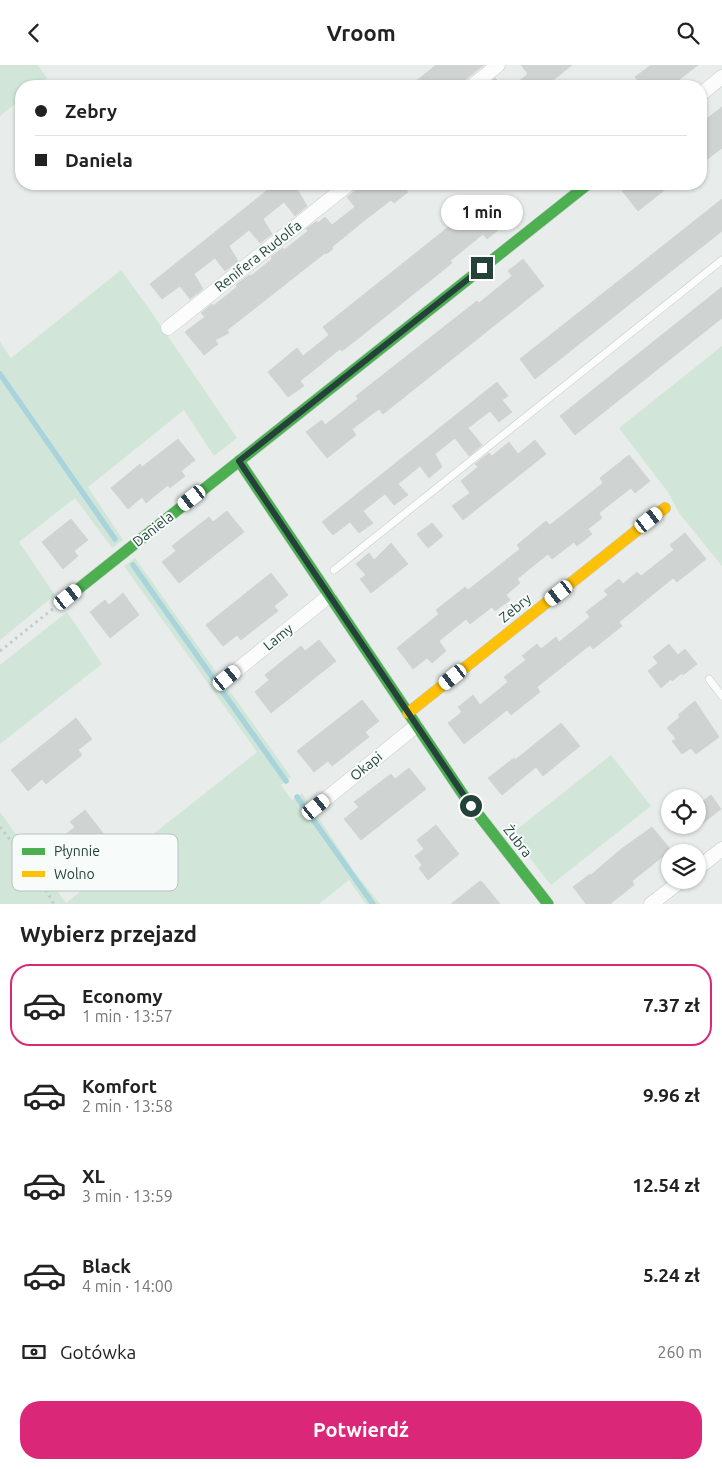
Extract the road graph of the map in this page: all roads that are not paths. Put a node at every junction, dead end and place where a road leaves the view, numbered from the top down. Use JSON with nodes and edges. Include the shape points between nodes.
{"nodes":[{"id":1,"x":498,"y":65,"type":"edge"},
{"id":2,"x":722,"y":77,"type":"edge"},
{"id":3,"x":479,"y":80,"type":"edge"},
{"id":4,"x":707,"y":89,"type":"edge"},
{"id":5,"x":341,"y":190,"type":"edge"},
{"id":6,"x":580,"y":190,"type":"edge"},
{"id":7,"x":722,"y":260,"type":"edge"},
{"id":8,"x":168,"y":327,"type":"dead end"},
{"id":9,"x":239,"y":461,"type":"junction"},
{"id":10,"x":664,"y":508,"type":"dead end"},
{"id":11,"x":334,"y":569,"type":"dead end"},
{"id":12,"x":329,"y":596,"type":"junction"},
{"id":13,"x":68,"y":597,"type":"road end"},
{"id":14,"x":227,"y":678,"type":"dead end"},
{"id":15,"x":708,"y":679,"type":"dead end"},
{"id":16,"x":722,"y":696,"type":"edge"},
{"id":17,"x":408,"y":713,"type":"junction"},
{"id":18,"x":416,"y":726,"type":"junction"},
{"id":19,"x":316,"y":807,"type":"dead end"},
{"id":20,"x":722,"y":849,"type":"edge"},
{"id":21,"x":706,"y":862,"type":"edge"},
{"id":22,"x":670,"y":889,"type":"edge"},
{"id":23,"x":548,"y":904,"type":"edge"},
{"id":24,"x":651,"y":904,"type":"edge"}],
"edges":[{"from":1,"to":3,"type":"street"},
{"from":2,"to":4,"type":"street"},
{"from":5,"to":8,"type":"street","name":"Renifera Rudolfa"},
{"from":6,"to":9,"type":"street","name":"Daniela"},
{"from":7,"to":11,"type":"lane"},
{"from":9,"to":12,"type":"street"},
{"from":9,"to":13,"type":"street","name":"Daniela"},
{"from":10,"to":17,"type":"street","name":"Zebry"},
{"from":12,"to":14,"type":"street","name":"Lamy"},
{"from":12,"to":17,"type":"street"},
{"from":15,"to":16,"type":"lane"},
{"from":17,"to":18,"type":"street"},
{"from":18,"to":19,"type":"street","name":"Okapi"},
{"from":18,"to":23,"type":"street","name":"Żubra","via":[[464,796]]},
{"from":20,"to":21,"type":"street"},
{"from":22,"to":24,"type":"street"}]}
